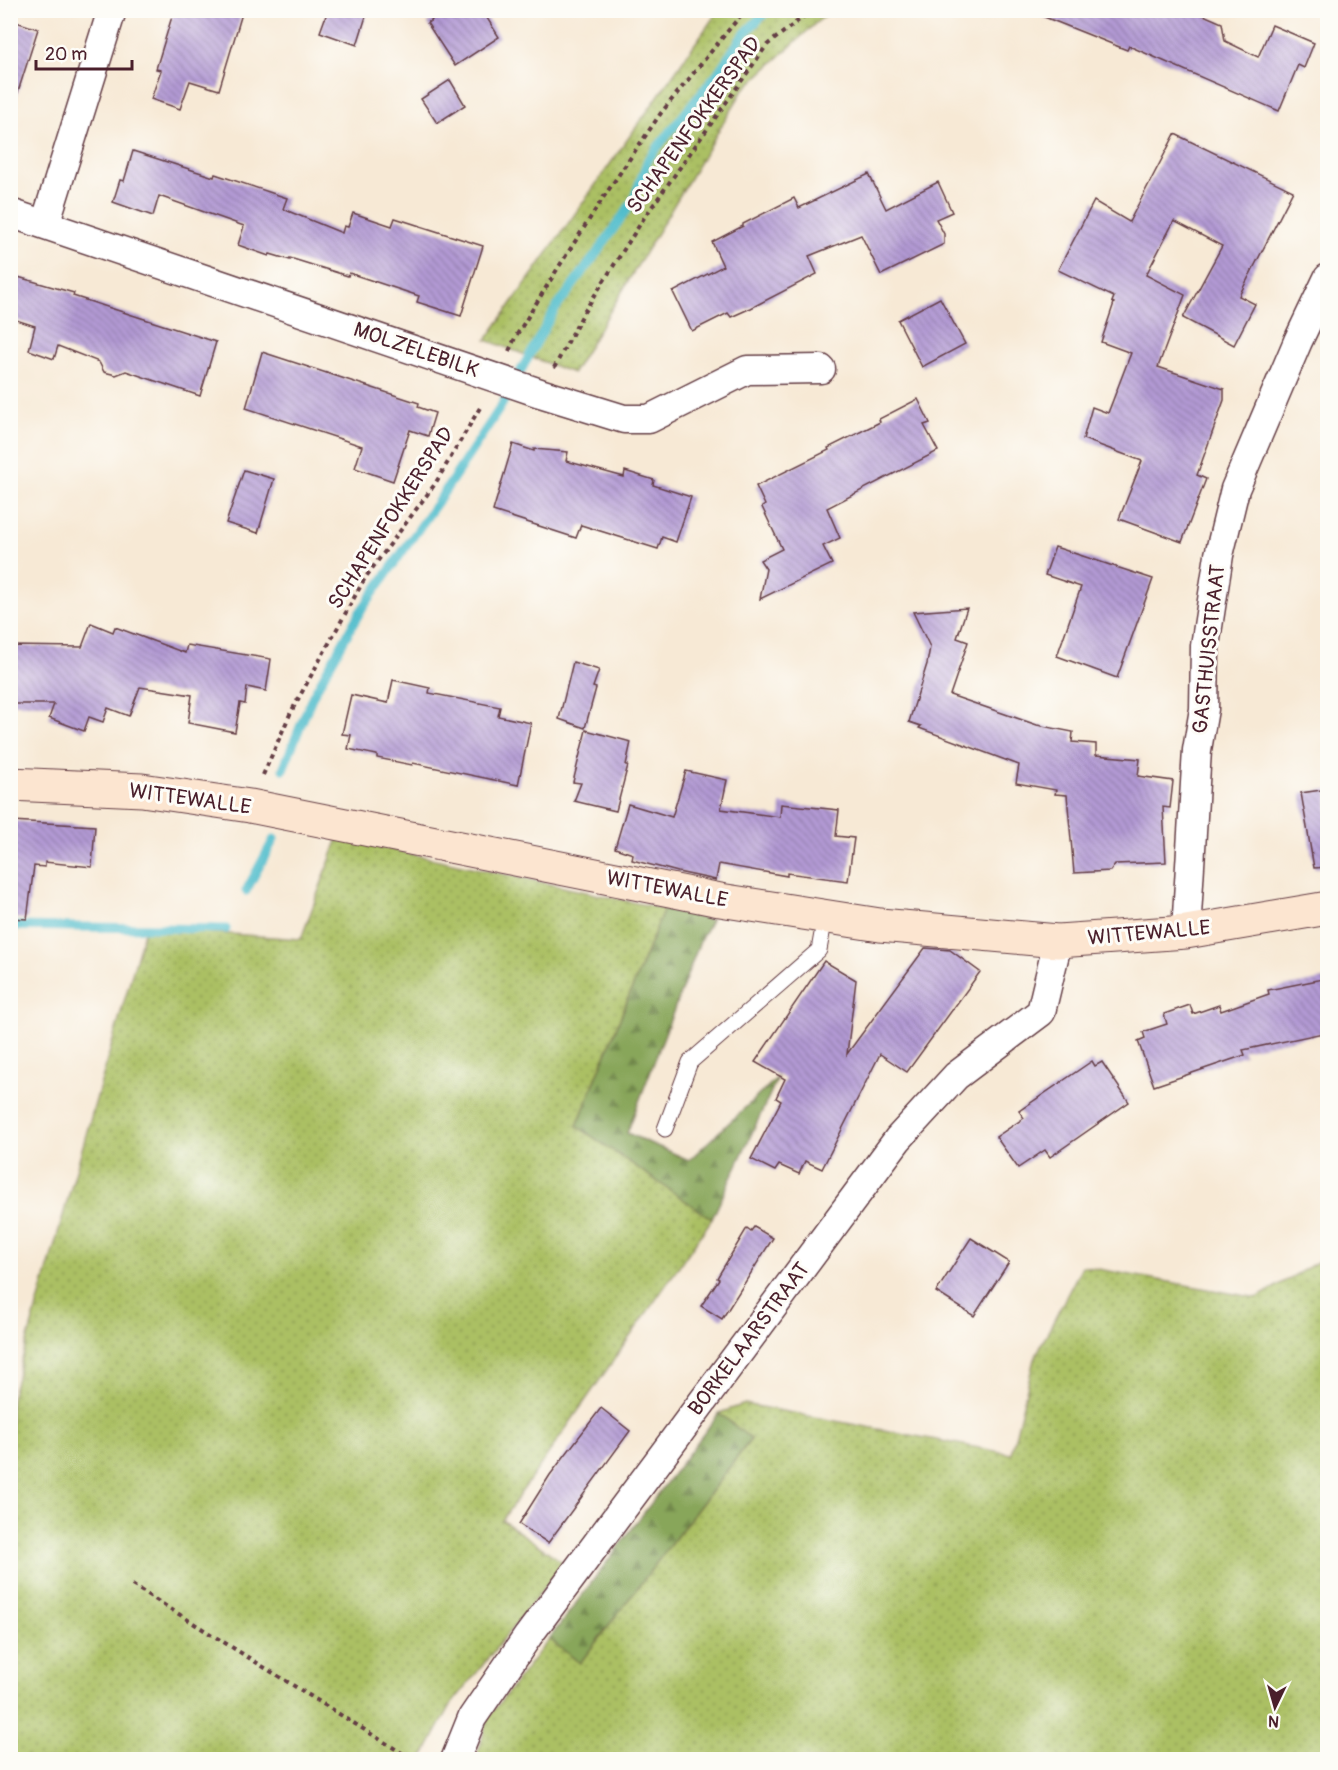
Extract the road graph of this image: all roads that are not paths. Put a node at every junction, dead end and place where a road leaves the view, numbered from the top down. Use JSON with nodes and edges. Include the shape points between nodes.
{"nodes":[{"id":1,"x":112,"y":10,"type":"edge"},
{"id":2,"x":10,"y":213,"type":"edge"},
{"id":3,"x":45,"y":224,"type":"junction"},
{"id":4,"x":1328,"y":278,"type":"edge"},
{"id":5,"x":821,"y":369,"type":"dead end"},
{"id":6,"x":10,"y":784,"type":"edge"},
{"id":7,"x":1328,"y":908,"type":"edge"},
{"id":8,"x":825,"y":917,"type":"junction"},
{"id":9,"x":1186,"y":932,"type":"junction"},
{"id":10,"x":1058,"y":941,"type":"junction"},
{"id":11,"x":665,"y":1129,"type":"dead end"},
{"id":12,"x":455,"y":1760,"type":"edge"}],
"edges":[{"from":1,"to":3,"type":"street"},
{"from":2,"to":3,"type":"street","name":"MOLZELEBILK"},
{"from":3,"to":5,"type":"street","name":"MOLZELEBILK","via":[[519,386],[624,418],[649,419],[747,370]]},
{"from":4,"to":9,"type":"street","name":"GASTHUISSTRAAT","via":[[1235,489],[1219,555],[1205,646],[1204,709],[1197,750]]},
{"from":6,"to":8,"type":"street","name":"WITTEWALLE","via":[[142,790],[250,806],[720,900]]},
{"from":7,"to":9,"type":"street","name":"WITTEWALLE"},
{"from":8,"to":10,"type":"street","name":"WITTEWALLE"},
{"from":8,"to":11,"type":"lane","via":[[819,950],[690,1062]]},
{"from":9,"to":10,"type":"street","name":"WITTEWALLE"},
{"from":10,"to":12,"type":"street","name":"BORKELAARSTRAAT","via":[[1041,1012],[956,1076],[898,1139],[528,1636],[471,1718]]}]}
